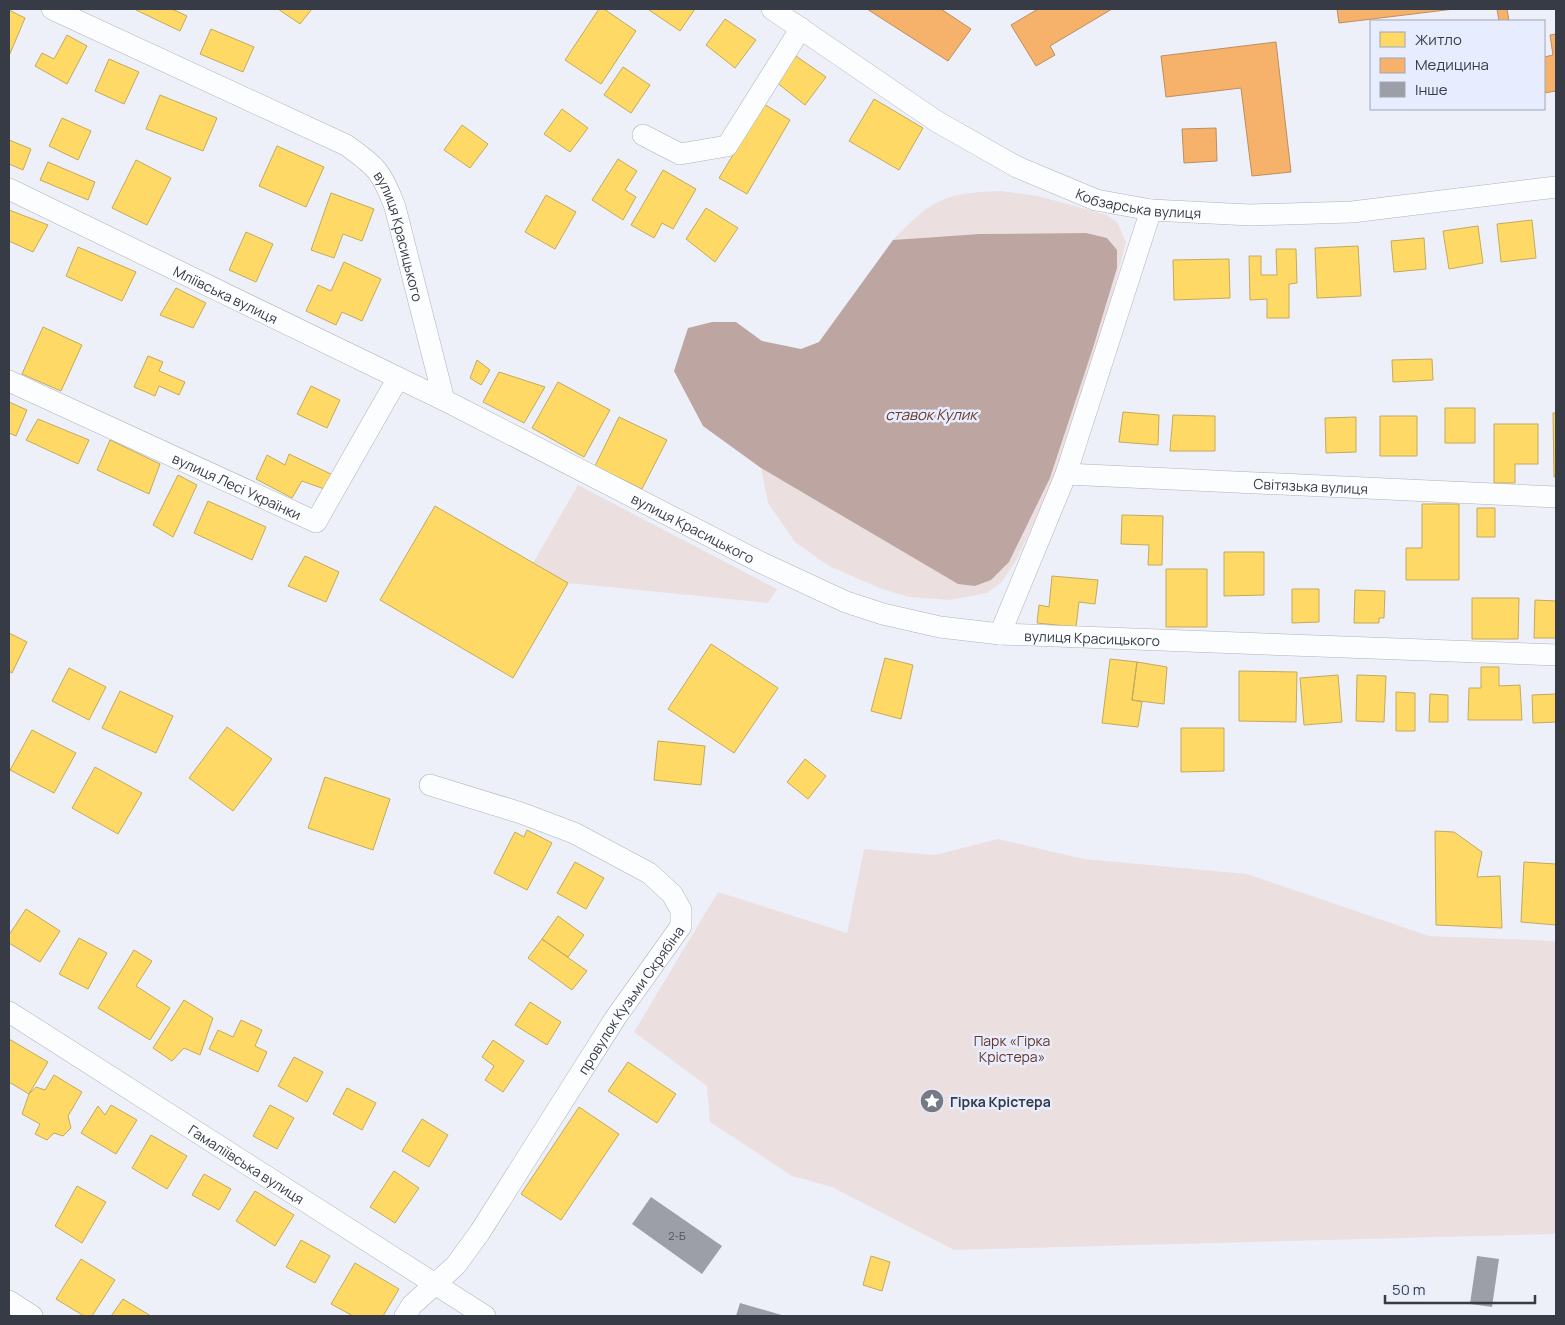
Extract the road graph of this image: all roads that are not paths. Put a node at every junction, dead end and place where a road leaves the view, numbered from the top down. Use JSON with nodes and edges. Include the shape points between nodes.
{"nodes":[{"id":1,"x":52,"y":9,"type":"edge"},
{"id":2,"x":772,"y":9,"type":"edge"},
{"id":3,"x":801,"y":28,"type":"junction"},
{"id":4,"x":643,"y":135,"type":"dead end"},
{"id":5,"x":1556,"y":188,"type":"edge"},
{"id":6,"x":9,"y":189,"type":"edge"},
{"id":7,"x":1151,"y":210,"type":"junction"},
{"id":8,"x":398,"y":378,"type":"junction"},
{"id":9,"x":9,"y":381,"type":"edge"},
{"id":10,"x":444,"y":400,"type":"junction"},
{"id":11,"x":1066,"y":474,"type":"junction"},
{"id":12,"x":1556,"y":497,"type":"edge"},
{"id":13,"x":1000,"y":634,"type":"junction"},
{"id":14,"x":1556,"y":655,"type":"edge"},
{"id":15,"x":430,"y":785,"type":"dead end"},
{"id":16,"x":9,"y":1012,"type":"edge"},
{"id":17,"x":433,"y":1285,"type":"junction"},
{"id":18,"x":9,"y":1301,"type":"edge"},
{"id":19,"x":32,"y":1316,"type":"edge"},
{"id":20,"x":405,"y":1316,"type":"edge"},
{"id":21,"x":485,"y":1316,"type":"edge"}],
"edges":[{"from":1,"to":10,"type":"street","name":"вулиця Красицького","via":[[346,145],[372,163],[386,182],[395,207]]},
{"from":2,"to":3,"type":"street","name":"Кобзарська вулиця"},
{"from":3,"to":4,"type":"street","via":[[727,146],[680,154]]},
{"from":3,"to":7,"type":"street","name":"Кобзарська вулиця","via":[[936,121],[1017,167],[1096,200]]},
{"from":5,"to":7,"type":"street","name":"Кобзарська вулиця","via":[[1352,212],[1250,215]]},
{"from":6,"to":8,"type":"street","name":"Мліївська вулиця"},
{"from":7,"to":11,"type":"street"},
{"from":8,"to":9,"type":"street","name":"вулиця Лесі Українки","via":[[316,522]]},
{"from":8,"to":10,"type":"street","name":"Мліївська вулиця"},
{"from":10,"to":13,"type":"street","name":"вулиця Красицького","via":[[760,562],[846,602],[940,627]]},
{"from":11,"to":12,"type":"street","name":"Світязька вулиця"},
{"from":11,"to":13,"type":"street"},
{"from":13,"to":14,"type":"street","name":"вулиця Красицького"},
{"from":15,"to":17,"type":"street","name":"провулок Кузьми Скрябіна","via":[[522,813],[574,833],[648,873],[672,894],[681,910],[681,926],[616,1017],[480,1232],[456,1265]]},
{"from":16,"to":17,"type":"street","name":"Гамаліївська вулиця"},
{"from":17,"to":20,"type":"street","name":"провулок Кузьми Скрябіна"},
{"from":17,"to":21,"type":"street","name":"Гамаліївська вулиця"},
{"from":18,"to":19,"type":"street"}]}
